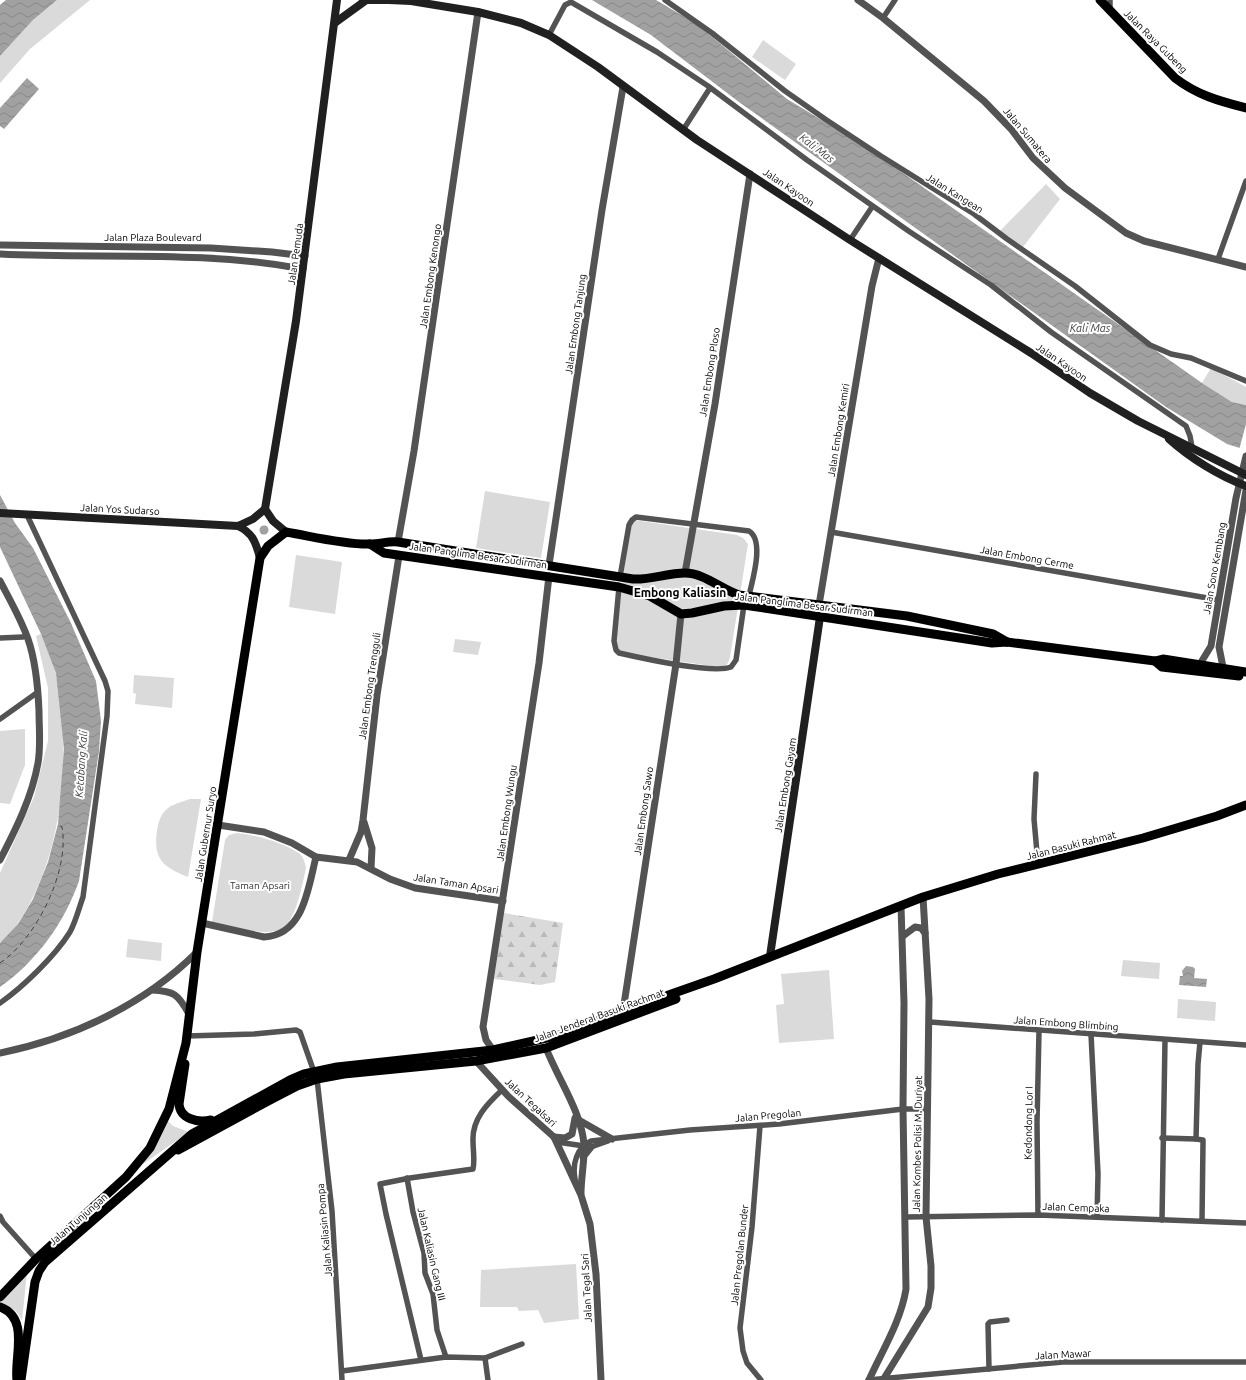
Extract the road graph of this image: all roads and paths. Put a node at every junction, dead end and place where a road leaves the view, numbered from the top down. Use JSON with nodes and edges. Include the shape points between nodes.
{"nodes":[{"id":1,"x":338,"y":0,"type":"edge"},
{"id":2,"x":364,"y":0,"type":"edge"},
{"id":3,"x":388,"y":0,"type":"edge"},
{"id":4,"x":665,"y":0,"type":"edge"},
{"id":5,"x":858,"y":0,"type":"edge"},
{"id":6,"x":895,"y":0,"type":"edge"},
{"id":7,"x":1100,"y":0,"type":"edge"},
{"id":8,"x":1110,"y":0,"type":"edge"},
{"id":9,"x":1110,"y":10,"type":"junction"},
{"id":10,"x":478,"y":12,"type":"junction"},
{"id":11,"x":883,"y":18,"type":"junction"},
{"id":12,"x":336,"y":22,"type":"junction"},
{"id":13,"x":549,"y":36,"type":"junction"},
{"id":14,"x":623,"y":87,"type":"junction"},
{"id":15,"x":710,"y":88,"type":"junction"},
{"id":16,"x":1246,"y":108,"type":"edge"},
{"id":17,"x":684,"y":130,"type":"junction"},
{"id":18,"x":750,"y":174,"type":"junction"},
{"id":19,"x":1246,"y":182,"type":"edge"},
{"id":20,"x":872,"y":207,"type":"junction"},
{"id":21,"x":850,"y":240,"type":"junction"},
{"id":22,"x":0,"y":245,"type":"edge"},
{"id":23,"x":40,"y":246,"type":"junction"},
{"id":24,"x":134,"y":248,"type":"junction"},
{"id":25,"x":0,"y":254,"type":"edge"},
{"id":26,"x":40,"y":255,"type":"junction"},
{"id":27,"x":134,"y":256,"type":"junction"},
{"id":28,"x":305,"y":256,"type":"junction"},
{"id":29,"x":879,"y":258,"type":"junction"},
{"id":30,"x":1218,"y":259,"type":"junction"},
{"id":31,"x":1246,"y":266,"type":"edge"},
{"id":32,"x":303,"y":269,"type":"junction"},
{"id":33,"x":1246,"y":381,"type":"edge"},
{"id":34,"x":1164,"y":434,"type":"junction"},
{"id":35,"x":1192,"y":447,"type":"junction"},
{"id":36,"x":1246,"y":456,"type":"edge"},
{"id":37,"x":1244,"y":474,"type":"edge"},
{"id":38,"x":1243,"y":485,"type":"edge"},
{"id":39,"x":1246,"y":490,"type":"edge"},
{"id":40,"x":265,"y":509,"type":"junction"},
{"id":41,"x":0,"y":513,"type":"edge"},
{"id":42,"x":24,"y":515,"type":"junction"},
{"id":43,"x":694,"y":524,"type":"junction"},
{"id":44,"x":238,"y":526,"type":"junction"},
{"id":45,"x":286,"y":532,"type":"junction"},
{"id":46,"x":831,"y":532,"type":"junction"},
{"id":47,"x":398,"y":542,"type":"junction"},
{"id":48,"x":370,"y":544,"type":"junction"},
{"id":49,"x":399,"y":556,"type":"junction"},
{"id":50,"x":260,"y":558,"type":"junction"},
{"id":51,"x":549,"y":565,"type":"junction"},
{"id":52,"x":685,"y":572,"type":"junction"},
{"id":53,"x":549,"y":576,"type":"junction"},
{"id":54,"x":0,"y":581,"type":"edge"},
{"id":55,"x":620,"y":582,"type":"junction"},
{"id":56,"x":749,"y":596,"type":"junction"},
{"id":57,"x":1220,"y":600,"type":"junction"},
{"id":58,"x":819,"y":605,"type":"junction"},
{"id":59,"x":744,"y":606,"type":"junction"},
{"id":60,"x":680,"y":614,"type":"junction"},
{"id":61,"x":820,"y":617,"type":"junction"},
{"id":62,"x":23,"y":628,"type":"junction"},
{"id":63,"x":23,"y":637,"type":"junction"},
{"id":64,"x":0,"y":638,"type":"edge"},
{"id":65,"x":1007,"y":642,"type":"junction"},
{"id":66,"x":30,"y":645,"type":"junction"},
{"id":67,"x":1155,"y":661,"type":"junction"},
{"id":68,"x":676,"y":664,"type":"junction"},
{"id":69,"x":1200,"y":664,"type":"junction"},
{"id":70,"x":1223,"y":667,"type":"junction"},
{"id":71,"x":1246,"y":672,"type":"edge"},
{"id":72,"x":1246,"y":677,"type":"edge"},
{"id":73,"x":38,"y":692,"type":"junction"},
{"id":74,"x":0,"y":719,"type":"edge"},
{"id":75,"x":1036,"y":774,"type":"dead end"},
{"id":76,"x":1246,"y":805,"type":"edge"},
{"id":77,"x":363,"y":820,"type":"junction"},
{"id":78,"x":218,"y":825,"type":"junction"},
{"id":79,"x":316,"y":857,"type":"junction"},
{"id":80,"x":0,"y":860,"type":"edge"},
{"id":81,"x":349,"y":860,"type":"junction"},
{"id":82,"x":1038,"y":864,"type":"junction"},
{"id":83,"x":371,"y":868,"type":"junction"},
{"id":84,"x":923,"y":897,"type":"junction"},
{"id":85,"x":503,"y":901,"type":"junction"},
{"id":86,"x":901,"y":906,"type":"junction"},
{"id":87,"x":891,"y":911,"type":"junction"},
{"id":88,"x":202,"y":924,"type":"junction"},
{"id":89,"x":925,"y":933,"type":"junction"},
{"id":90,"x":903,"y":936,"type":"junction"},
{"id":91,"x":197,"y":952,"type":"junction"},
{"id":92,"x":770,"y":956,"type":"junction"},
{"id":93,"x":152,"y":990,"type":"junction"},
{"id":94,"x":0,"y":1003,"type":"edge"},
{"id":95,"x":623,"y":1010,"type":"junction"},
{"id":96,"x":189,"y":1014,"type":"junction"},
{"id":97,"x":930,"y":1022,"type":"junction"},
{"id":98,"x":1039,"y":1031,"type":"junction"},
{"id":99,"x":1091,"y":1034,"type":"junction"},
{"id":100,"x":186,"y":1039,"type":"junction"},
{"id":101,"x":1165,"y":1040,"type":"junction"},
{"id":102,"x":1200,"y":1042,"type":"junction"},
{"id":103,"x":1246,"y":1045,"type":"edge"},
{"id":104,"x":546,"y":1048,"type":"junction"},
{"id":105,"x":493,"y":1050,"type":"junction"},
{"id":106,"x":0,"y":1053,"type":"edge"},
{"id":107,"x":476,"y":1061,"type":"junction"},
{"id":108,"x":315,"y":1075,"type":"junction"},
{"id":109,"x":502,"y":1090,"type":"junction"},
{"id":110,"x":903,"y":1109,"type":"junction"},
{"id":111,"x":926,"y":1109,"type":"junction"},
{"id":112,"x":168,"y":1112,"type":"joint"},
{"id":113,"x":576,"y":1117,"type":"junction"},
{"id":114,"x":220,"y":1118,"type":"junction"},
{"id":115,"x":760,"y":1126,"type":"junction"},
{"id":116,"x":1162,"y":1138,"type":"junction"},
{"id":117,"x":612,"y":1139,"type":"junction"},
{"id":118,"x":1196,"y":1139,"type":"junction"},
{"id":119,"x":555,"y":1140,"type":"junction"},
{"id":120,"x":588,"y":1146,"type":"junction"},
{"id":121,"x":173,"y":1152,"type":"junction"},
{"id":122,"x":408,"y":1178,"type":"junction"},
{"id":123,"x":581,"y":1196,"type":"junction"},
{"id":124,"x":1038,"y":1215,"type":"junction"},
{"id":125,"x":0,"y":1216,"type":"edge"},
{"id":126,"x":906,"y":1217,"type":"junction"},
{"id":127,"x":926,"y":1217,"type":"junction"},
{"id":128,"x":1097,"y":1217,"type":"junction"},
{"id":129,"x":1162,"y":1220,"type":"junction"},
{"id":130,"x":1202,"y":1221,"type":"junction"},
{"id":131,"x":1246,"y":1223,"type":"edge"},
{"id":132,"x":36,"y":1259,"type":"junction"},
{"id":133,"x":0,"y":1297,"type":"edge"},
{"id":134,"x":0,"y":1307,"type":"edge"},
{"id":135,"x":1007,"y":1320,"type":"dead end"},
{"id":136,"x":522,"y":1344,"type":"dead end"},
{"id":137,"x":446,"y":1357,"type":"junction"},
{"id":138,"x":485,"y":1358,"type":"junction"},
{"id":139,"x":421,"y":1360,"type":"junction"},
{"id":140,"x":1246,"y":1362,"type":"edge"},
{"id":141,"x":989,"y":1369,"type":"junction"},
{"id":142,"x":342,"y":1371,"type":"junction"},
{"id":143,"x":883,"y":1379,"type":"edge"},
{"id":144,"x":17,"y":1380,"type":"edge"},
{"id":145,"x":22,"y":1380,"type":"edge"},
{"id":146,"x":342,"y":1380,"type":"edge"},
{"id":147,"x":488,"y":1380,"type":"edge"},
{"id":148,"x":601,"y":1380,"type":"edge"},
{"id":149,"x":761,"y":1380,"type":"edge"},
{"id":150,"x":868,"y":1380,"type":"edge"}],
"edges":[{"from":1,"to":12,"type":"main road","name":"Jalan Pemuda"},
{"from":2,"to":3,"type":"main road","name":"Jalan Kayoon"},
{"from":2,"to":12,"type":"main road","name":"Jalan Kayoon"},
{"from":3,"to":10,"type":"main road","name":"Jalan Kayoon"},
{"from":4,"to":33,"type":"street","name":"Jalan Kangean","via":[[809,108],[974,214],[1075,286],[1150,345],[1171,354],[1191,358]]},
{"from":5,"to":11,"type":"street","name":"Jalan Sumatera"},
{"from":6,"to":11,"type":"street"},
{"from":7,"to":9,"type":"main road","name":"Jalan Raya Gubeng"},
{"from":8,"to":9,"type":"street"},
{"from":9,"to":16,"type":"main road","name":"Jalan Raya Gubeng","via":[[1184,85],[1216,101]]},
{"from":10,"to":13,"type":"main road","name":"Jalan Kayoon","via":[[526,25]]},
{"from":10,"to":47,"type":"street","name":"Jalan Embong Kenongo","via":[[419,420]]},
{"from":11,"to":30,"type":"street","name":"Jalan Sumatera","via":[[998,115],[1033,158],[1065,188],[1126,233],[1144,241]]},
{"from":12,"to":28,"type":"main road","name":"Jalan Pemuda"},
{"from":13,"to":14,"type":"main road","name":"Jalan Kayoon","via":[[598,67]]},
{"from":13,"to":15,"type":"street","via":[[565,5],[568,2],[573,3],[657,52]]},
{"from":14,"to":17,"type":"main road","name":"Jalan Kayoon"},
{"from":14,"to":51,"type":"street","name":"Jalan Embong Tanjung"},
{"from":15,"to":17,"type":"street"},
{"from":15,"to":20,"type":"street"},
{"from":17,"to":18,"type":"main road","name":"Jalan Kayoon"},
{"from":18,"to":21,"type":"main road","name":"Jalan Kayoon"},
{"from":18,"to":43,"type":"street","name":"Jalan Embong Ploso"},
{"from":19,"to":30,"type":"street"},
{"from":20,"to":21,"type":"street"},
{"from":20,"to":35,"type":"street","via":[[991,285],[1051,332],[1186,426]]},
{"from":21,"to":29,"type":"main road","name":"Jalan Kayoon"},
{"from":22,"to":23,"type":"street","name":"Jalan Plaza Boulevard"},
{"from":23,"to":24,"type":"street","name":"Jalan Plaza Boulevard"},
{"from":23,"to":26,"type":"street"},
{"from":24,"to":27,"type":"street"},
{"from":24,"to":28,"type":"street","name":"Jalan Plaza Boulevard","via":[[211,248]]},
{"from":25,"to":26,"type":"street","name":"Jalan Plaza Boulevard"},
{"from":26,"to":27,"type":"street","name":"Jalan Plaza Boulevard"},
{"from":27,"to":32,"type":"street","name":"Jalan Plaza Boulevard","via":[[208,257]]},
{"from":28,"to":32,"type":"main road","name":"Jalan Pemuda"},
{"from":29,"to":34,"type":"main road","name":"Jalan Kayoon","via":[[1090,393]]},
{"from":29,"to":46,"type":"street","name":"Jalan Embong Kemiri","via":[[872,286]]},
{"from":30,"to":31,"type":"street","name":"Jalan Sumatera"},
{"from":32,"to":40,"type":"main road","name":"Jalan Pemuda"},
{"from":34,"to":35,"type":"main road","name":"Jalan Kayoon"},
{"from":34,"to":38,"type":"main road","name":"Jalan Kayoon","via":[[1190,455]]},
{"from":35,"to":37,"type":"main road","name":"Jalan Kayoon"},
{"from":36,"to":37,"type":"street","name":"Jalan Sono Kembang"},
{"from":37,"to":38,"type":"street","name":"Jalan Sono Kembang"},
{"from":38,"to":57,"type":"street","name":"Jalan Sono Kembang"},
{"from":39,"to":70,"type":"street","name":"Jalan Sono Kembang","via":[[1219,647]]},
{"from":40,"to":44,"type":"main road","via":[[253,519]]},
{"from":40,"to":45,"type":"main road","via":[[273,521]]},
{"from":41,"to":42,"type":"main road","name":"Jalan Yos Sudarso"},
{"from":42,"to":44,"type":"main road","name":"Jalan Yos Sudarso"},
{"from":42,"to":94,"type":"street","via":[[105,681],[108,691],[107,716],[83,896],[75,921],[70,932],[18,991]]},
{"from":43,"to":52,"type":"street","name":"Jalan Embong Ploso"},
{"from":43,"to":55,"type":"street","via":[[642,516],[632,520]]},
{"from":43,"to":56,"type":"street","via":[[749,531],[754,534],[757,553]]},
{"from":44,"to":50,"type":"main road","name":"Jalan Gubernur Suryo","via":[[252,536]]},
{"from":45,"to":48,"type":"main road","name":"Jalan Panglima Besar Sudirman"},
{"from":45,"to":50,"type":"main road","name":"Jalan Gubernur Suryo","via":[[268,546]]},
{"from":46,"to":57,"type":"street","name":"Jalan Embong Cerme"},
{"from":46,"to":58,"type":"street","name":"Jalan Embong Kemiri"},
{"from":47,"to":48,"type":"main road","name":"Jalan Panglima Besar Sudirman"},
{"from":47,"to":51,"type":"main road","name":"Jalan Panglima Besar Sudirman"},
{"from":48,"to":49,"type":"main road","name":"Jalan Panglima Besar Sudirman","via":[[384,553]]},
{"from":49,"to":53,"type":"main road","name":"Jalan Panglima Besar Sudirman"},
{"from":49,"to":77,"type":"street","name":"Jalan Embong Trengguli","via":[[377,695]]},
{"from":50,"to":78,"type":"main road","name":"Jalan Gubernur Suryo"},
{"from":51,"to":55,"type":"main road","name":"Jalan Panglima Besar Sudirman"},
{"from":52,"to":55,"type":"main road","name":"Jalan Panglima Besar Sudirman"},
{"from":52,"to":56,"type":"main road","name":"Jalan Panglima Besar Sudirman","via":[[700,576],[729,592]]},
{"from":53,"to":55,"type":"main road","name":"Jalan Panglima Besar Sudirman"},
{"from":53,"to":85,"type":"street","name":"Jalan Embong Wungu","via":[[539,663]]},
{"from":54,"to":62,"type":"street"},
{"from":55,"to":60,"type":"main road","name":"Jalan Panglima Besar Sudirman"},
{"from":55,"to":68,"type":"street","via":[[614,641],[616,650],[619,653]]},
{"from":56,"to":58,"type":"main road","name":"Jalan Panglima Besar Sudirman"},
{"from":57,"to":69,"type":"street","name":"Jalan Sono Kembang","via":[[1211,646]]},
{"from":58,"to":65,"type":"main road","name":"Jalan Panglima Besar Sudirman","via":[[918,618],[994,634]]},
{"from":59,"to":60,"type":"main road","name":"Jalan Panglima Besar Sudirman","via":[[724,606]]},
{"from":59,"to":61,"type":"main road","name":"Jalan Panglima Besar Sudirman"},
{"from":59,"to":68,"type":"street","via":[[736,660],[731,667],[720,669]]},
{"from":60,"to":68,"type":"street","name":"Jalan Embong Sawo"},
{"from":61,"to":65,"type":"main road","name":"Jalan Panglima Besar Sudirman"},
{"from":61,"to":92,"type":"main road","name":"Jalan Embong Gayam"},
{"from":62,"to":63,"type":"street"},
{"from":62,"to":66,"type":"street"},
{"from":63,"to":64,"type":"street"},
{"from":63,"to":66,"type":"street"},
{"from":65,"to":67,"type":"main road","name":"Jalan Panglima Besar Sudirman"},
{"from":66,"to":73,"type":"street"},
{"from":67,"to":69,"type":"main road","name":"Jalan Panglima Besar Sudirman","via":[[1162,659]]},
{"from":67,"to":72,"type":"main road","name":"Jalan Panglima Besar Sudirman","via":[[1162,667]]},
{"from":68,"to":95,"type":"street","name":"Jalan Embong Sawo"},
{"from":69,"to":70,"type":"main road","name":"Jalan Panglima Besar Sudirman"},
{"from":70,"to":71,"type":"main road","name":"Jalan Panglima Besar Sudirman"},
{"from":73,"to":74,"type":"street"},
{"from":73,"to":80,"type":"street","via":[[38,762],[28,798]]},
{"from":75,"to":82,"type":"street","via":[[1034,819]]},
{"from":76,"to":82,"type":"main road","name":"Jalan Basuki Rahmat","via":[[1143,838]]},
{"from":77,"to":81,"type":"street","name":"Jalan Embong Trengguli"},
{"from":77,"to":83,"type":"street","name":"Jalan Embong Trengguli","via":[[372,848]]},
{"from":78,"to":79,"type":"street","name":"Jalan Taman Apsari","via":[[264,832],[292,843]]},
{"from":78,"to":88,"type":"main road","name":"Jalan Gubernur Suryo"},
{"from":79,"to":81,"type":"street","name":"Jalan Taman Apsari"},
{"from":79,"to":88,"type":"street","via":[[301,911],[288,930],[264,937]]},
{"from":81,"to":83,"type":"street","name":"Jalan Taman Apsari"},
{"from":82,"to":84,"type":"main road","name":"Jalan Basuki Rahmat"},
{"from":83,"to":85,"type":"street","name":"Jalan Taman Apsari","via":[[390,879],[415,888]]},
{"from":84,"to":86,"type":"main road","name":"Jalan Basuki Rahmat"},
{"from":84,"to":89,"type":"street","name":"Jalan Kombes Polisi M. Duriyat"},
{"from":85,"to":105,"type":"street","name":"Jalan Embong Wungu","via":[[483,1027],[486,1040]]},
{"from":86,"to":87,"type":"main road","name":"Jalan Jenderal Basuki Rachmat"},
{"from":86,"to":90,"type":"street","name":"Jalan Kombes Polisi M. Duriyat"},
{"from":87,"to":92,"type":"main road","name":"Jalan Jenderal Basuki Rachmat"},
{"from":87,"to":104,"type":"main road","name":"Jalan Jenderal Basuki Rachmat","via":[[729,978]]},
{"from":88,"to":91,"type":"main road","name":"Jalan Gubernur Suryo"},
{"from":89,"to":90,"type":"street","via":[[921,928],[915,927]]},
{"from":89,"to":97,"type":"street","name":"Jalan Kombes Polisi M. Duriyat"},
{"from":90,"to":110,"type":"street","name":"Jalan Kombes Polisi M. Duriyat"},
{"from":91,"to":93,"type":"street","via":[[174,975]]},
{"from":91,"to":96,"type":"main road","name":"Jalan Gubernur Suryo"},
{"from":92,"to":95,"type":"main road","name":"Jalan Jenderal Basuki Rachmat"},
{"from":93,"to":96,"type":"street","via":[[169,990],[174,993],[183,1002]]},
{"from":93,"to":106,"type":"street","via":[[82,1029],[48,1042]]},
{"from":95,"to":105,"type":"main road","name":"Jalan Jenderal Basuki Rachmat","via":[[560,1035]]},
{"from":96,"to":100,"type":"main road","name":"Jalan Gubernur Suryo"},
{"from":97,"to":98,"type":"street","name":"Jalan Embong Blimbing"},
{"from":97,"to":111,"type":"street","name":"Jalan Kombes Polisi M. Duriyat"},
{"from":98,"to":99,"type":"street","name":"Jalan Embong Blimbing"},
{"from":98,"to":124,"type":"street","name":"Kedondong Lor I"},
{"from":99,"to":101,"type":"street","name":"Jalan Embong Blimbing"},
{"from":99,"to":128,"type":"street","via":[[1098,1174]]},
{"from":100,"to":108,"type":"street","name":"Jalan Kaliasin Pompa","via":[[296,1030],[300,1032]]},
{"from":100,"to":112,"type":"main road","name":"Jalan Gubernur Suryo"},
{"from":100,"to":114,"type":"main road","via":[[180,1109],[186,1116],[197,1121]]},
{"from":101,"to":102,"type":"street","name":"Jalan Embong Blimbing"},
{"from":101,"to":116,"type":"street"},
{"from":102,"to":103,"type":"street","name":"Jalan Embong Blimbing"},
{"from":102,"to":118,"type":"street"},
{"from":104,"to":107,"type":"main road","name":"Jalan Jenderal Basuki Rachmat"},
{"from":104,"to":113,"type":"street"},
{"from":105,"to":108,"type":"main road","name":"Jalan Jenderal Basuki Rachmat","via":[[352,1064]]},
{"from":107,"to":108,"type":"main road","name":"Jalan Jenderal Basuki Rachmat"},
{"from":107,"to":109,"type":"street","name":"Jalan Tegalsari"},
{"from":108,"to":114,"type":"main road","name":"Jalan Jenderal Basuki Rachmat","via":[[290,1080]]},
{"from":108,"to":121,"type":"main road","name":"Jalan Jenderal Basuki Rachmat"},
{"from":108,"to":142,"type":"street","name":"Jalan Kaliasin Pompa","via":[[332,1210]]},
{"from":109,"to":119,"type":"street","name":"Jalan Tegalsari"},
{"from":109,"to":122,"type":"street","via":[[487,1105],[475,1123],[473,1169]]},
{"from":110,"to":111,"type":"street","name":"Jalan Pregolan"},
{"from":110,"to":115,"type":"street","name":"Jalan Pregolan"},
{"from":110,"to":126,"type":"street","name":"Jalan Kombes Polisi M. Duriyat"},
{"from":111,"to":127,"type":"street","name":"Jalan Kombes Polisi M. Duriyat"},
{"from":112,"to":132,"type":"main road","name":"Jalan Tunjungan","via":[[150,1148],[126,1177]]},
{"from":113,"to":117,"type":"street"},
{"from":113,"to":119,"type":"street","via":[[572,1134]]},
{"from":113,"to":120,"type":"street"},
{"from":114,"to":121,"type":"main road","name":"Jalan Tunjungan","via":[[192,1134]]},
{"from":115,"to":117,"type":"street","name":"Jalan Pregolan","via":[[690,1130]]},
{"from":115,"to":149,"type":"street","name":"Jalan Pregolan Bunder","via":[[740,1328],[747,1363]]},
{"from":116,"to":118,"type":"street"},
{"from":116,"to":129,"type":"street"},
{"from":117,"to":120,"type":"street","name":"Jalan Pregolan","via":[[591,1141]]},
{"from":118,"to":130,"type":"street","via":[[1203,1140]]},
{"from":119,"to":120,"type":"street","name":"Jalan Pregolan"},
{"from":119,"to":123,"type":"street","name":"Jalan Tegalsari"},
{"from":120,"to":123,"type":"street","via":[[583,1157]]},
{"from":120,"to":123,"type":"street","via":[[577,1155],[574,1166]]},
{"from":121,"to":145,"type":"main road","name":"Jalan Tunjungan","via":[[60,1249],[39,1271],[35,1282]]},
{"from":122,"to":137,"type":"street","name":"Jalan Kaliasin Gang III","via":[[424,1254],[425,1273],[433,1294],[437,1330]]},
{"from":122,"to":139,"type":"street","via":[[382,1182],[381,1186]]},
{"from":123,"to":148,"type":"street","name":"Jalan Tegal Sari","via":[[590,1224],[594,1254]]},
{"from":124,"to":127,"type":"street","name":"Jalan Cempaka"},
{"from":124,"to":128,"type":"street","name":"Jalan Cempaka"},
{"from":125,"to":132,"type":"street"},
{"from":126,"to":127,"type":"street","name":"Jalan Cempaka"},
{"from":126,"to":150,"type":"street","name":"Jalan Kombes Polisi M. Duriyat","via":[[905,1299]]},
{"from":127,"to":143,"type":"street","name":"Jalan Kombes Polisi M. Duriyat","via":[[931,1266],[930,1301]]},
{"from":128,"to":129,"type":"street","name":"Jalan Cempaka"},
{"from":129,"to":130,"type":"street","name":"Jalan Cempaka"},
{"from":130,"to":131,"type":"street","name":"Jalan Cempaka"},
{"from":132,"to":133,"type":"main road","name":"Jalan Tunjungan"},
{"from":134,"to":144,"type":"main road","via":[[13,1317],[17,1325]]},
{"from":135,"to":141,"type":"street","via":[[988,1324]]},
{"from":136,"to":138,"type":"street"},
{"from":137,"to":138,"type":"street"},
{"from":137,"to":139,"type":"street"},
{"from":138,"to":147,"type":"street"},
{"from":139,"to":142,"type":"street"},
{"from":140,"to":141,"type":"street","name":"Jalan Mawar","via":[[1063,1362]]},
{"from":141,"to":143,"type":"street","name":"Jalan Mawar"},
{"from":142,"to":146,"type":"street","name":"Jalan Kaliasin Pompa"},
{"from":143,"to":150,"type":"street"}]}
